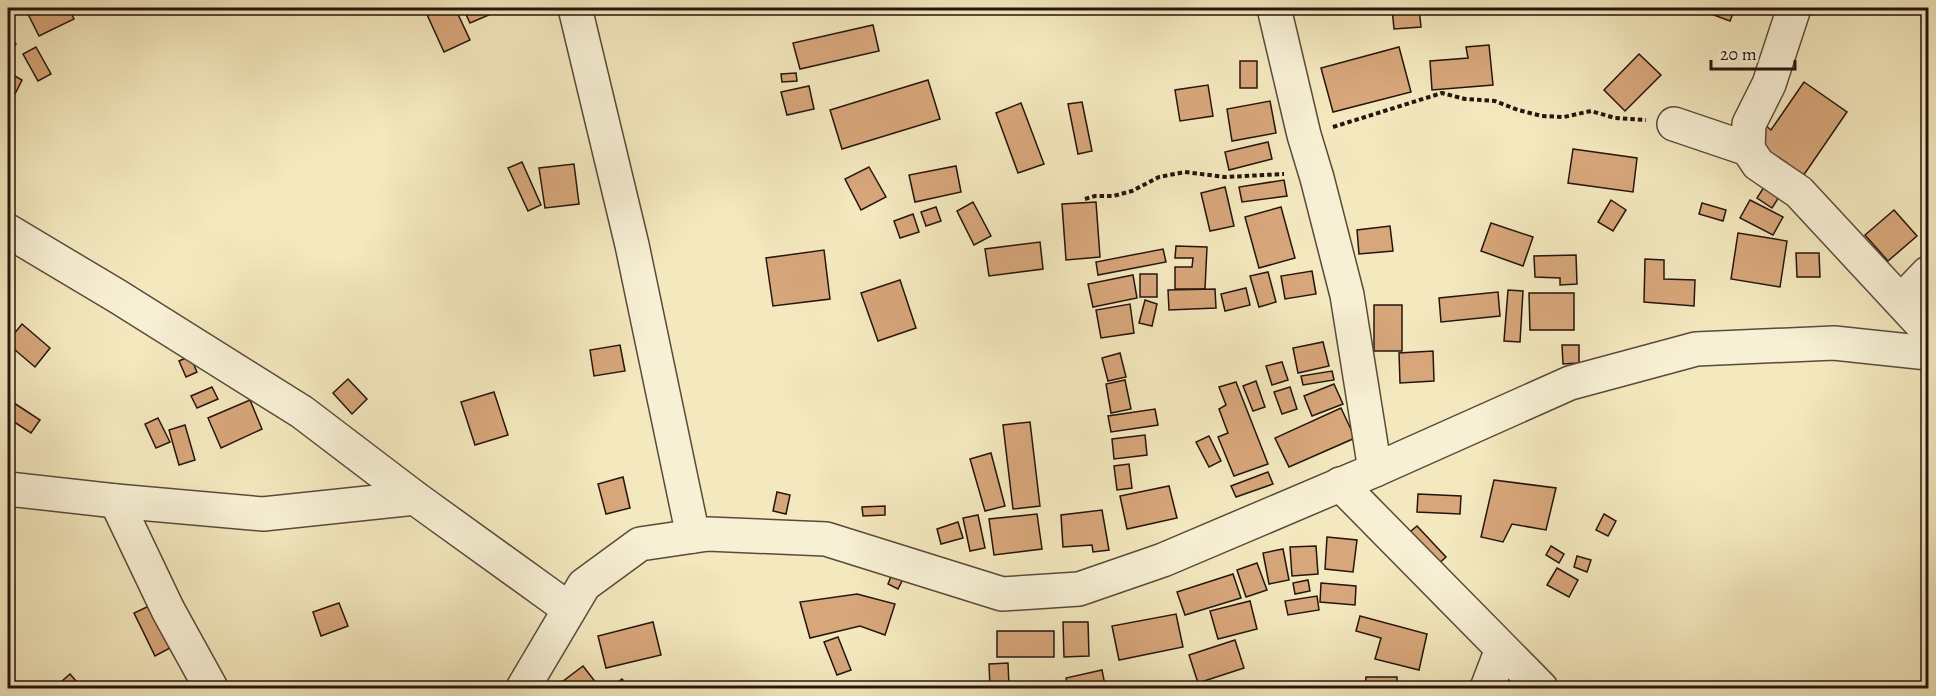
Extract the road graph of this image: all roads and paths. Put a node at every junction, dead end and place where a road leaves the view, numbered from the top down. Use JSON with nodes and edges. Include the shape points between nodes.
{"nodes":[{"id":1,"x":575,"y":8,"type":"edge"},
{"id":2,"x":1274,"y":8,"type":"edge"},
{"id":3,"x":1794,"y":8,"type":"edge"},
{"id":4,"x":1674,"y":124,"type":"joint"},
{"id":5,"x":1304,"y":135,"type":"junction"},
{"id":6,"x":1748,"y":149,"type":"junction"},
{"id":7,"x":1317,"y":178,"type":"junction"},
{"id":8,"x":1084,"y":199,"type":"dead end"},
{"id":9,"x":8,"y":231,"type":"edge"},
{"id":10,"x":1929,"y":273,"type":"edge"},
{"id":11,"x":1902,"y":300,"type":"junction"},
{"id":12,"x":1929,"y":331,"type":"edge"},
{"id":13,"x":1929,"y":353,"type":"edge"},
{"id":14,"x":1375,"y":470,"type":"junction"},
{"id":15,"x":1340,"y":484,"type":"junction"},
{"id":16,"x":8,"y":489,"type":"edge"},
{"id":17,"x":415,"y":498,"type":"junction"},
{"id":18,"x":116,"y":501,"type":"junction"},
{"id":19,"x":693,"y":536,"type":"junction"},
{"id":20,"x":569,"y":609,"type":"junction"},
{"id":21,"x":1502,"y":649,"type":"junction"},
{"id":22,"x":211,"y":688,"type":"edge"},
{"id":23,"x":523,"y":688,"type":"edge"},
{"id":24,"x":1487,"y":688,"type":"edge"},
{"id":25,"x":1540,"y":688,"type":"edge"}],
"edges":[{"from":1,"to":19,"type":"street","via":[[632,245]]},
{"from":2,"to":5,"type":"street"},
{"from":3,"to":6,"type":"street","via":[[1768,84],[1749,124]]},
{"from":4,"to":5,"type":"path","via":[[1615,118],[1591,111],[1564,117],[1542,116],[1495,101],[1442,93]]},
{"from":4,"to":6,"type":"street"},
{"from":5,"to":7,"type":"street"},
{"from":6,"to":11,"type":"street","via":[[1758,164],[1799,192]]},
{"from":7,"to":8,"type":"path","via":[[1286,173],[1225,177],[1185,172],[1159,177],[1132,191]]},
{"from":7,"to":14,"type":"street","via":[[1347,296]]},
{"from":9,"to":17,"type":"street","via":[[303,412]]},
{"from":10,"to":11,"type":"street"},
{"from":11,"to":12,"type":"street"},
{"from":13,"to":14,"type":"street","via":[[1834,343],[1696,349],[1570,383]]},
{"from":14,"to":15,"type":"street"},
{"from":15,"to":19,"type":"street","via":[[1163,560],[1079,589],[1002,594],[826,539]]},
{"from":15,"to":21,"type":"street"},
{"from":16,"to":18,"type":"street"},
{"from":17,"to":18,"type":"street","via":[[263,514]]},
{"from":17,"to":20,"type":"street"},
{"from":18,"to":22,"type":"street","via":[[168,610]]},
{"from":19,"to":20,"type":"street","via":[[640,544],[584,585]]},
{"from":20,"to":23,"type":"street"},
{"from":21,"to":24,"type":"street"},
{"from":21,"to":25,"type":"street"}]}
